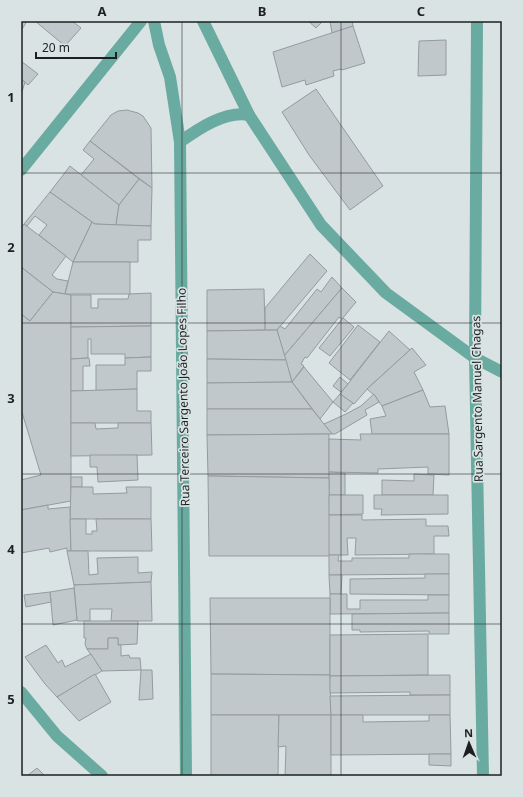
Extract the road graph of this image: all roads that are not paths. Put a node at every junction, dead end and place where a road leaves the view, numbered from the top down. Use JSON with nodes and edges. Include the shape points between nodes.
{"nodes":[{"id":1,"x":142,"y":21,"type":"edge"},
{"id":2,"x":154,"y":21,"type":"edge"},
{"id":3,"x":203,"y":21,"type":"edge"},
{"id":4,"x":477,"y":21,"type":"edge"},
{"id":5,"x":249,"y":115,"type":"junction"},
{"id":6,"x":180,"y":142,"type":"junction"},
{"id":7,"x":21,"y":170,"type":"edge"},
{"id":8,"x":475,"y":358,"type":"junction"},
{"id":9,"x":502,"y":372,"type":"edge"},
{"id":10,"x":21,"y":692,"type":"edge"},
{"id":11,"x":102,"y":776,"type":"edge"},
{"id":12,"x":186,"y":776,"type":"edge"},
{"id":13,"x":482,"y":776,"type":"edge"}],
"edges":[{"from":1,"to":7,"type":"street"},
{"from":2,"to":6,"type":"street","name":"Rua Terceiro Sargento João Lopes Filho","via":[[170,77]]},
{"from":3,"to":5,"type":"street"},
{"from":4,"to":8,"type":"street","name":"Rua Sargento Manuel Chagas"},
{"from":5,"to":6,"type":"street","via":[[222,118]]},
{"from":5,"to":8,"type":"street","via":[[321,225],[386,293]]},
{"from":6,"to":12,"type":"street","name":"Rua Terceiro Sargento João Lopes Filho"},
{"from":8,"to":9,"type":"street"},
{"from":8,"to":13,"type":"street","name":"Rua Sargento Manuel Chagas"},
{"from":10,"to":11,"type":"street","via":[[57,736]]}]}
